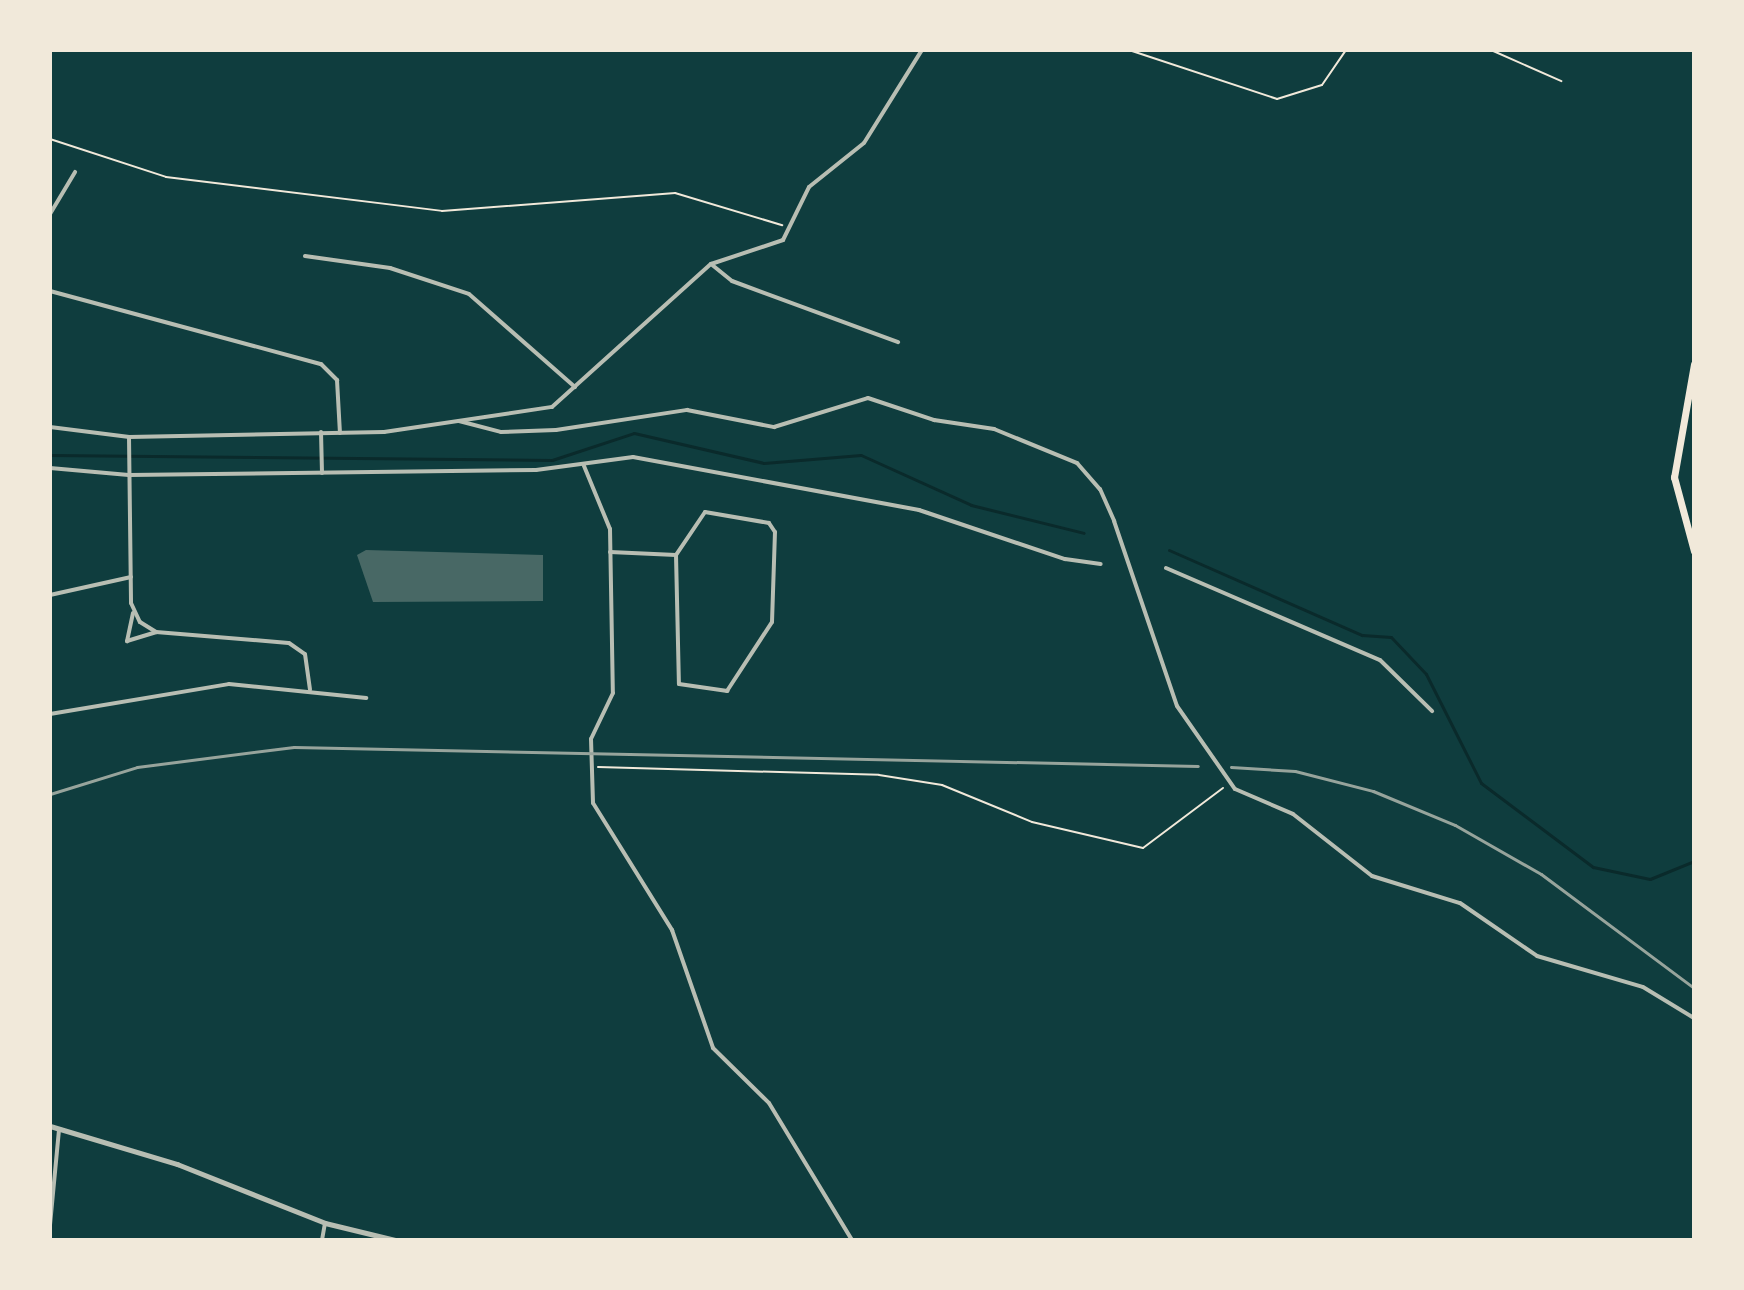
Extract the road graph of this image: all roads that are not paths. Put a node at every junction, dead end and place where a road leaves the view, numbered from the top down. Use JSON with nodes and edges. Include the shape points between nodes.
{"nodes":[{"id":1,"x":922,"y":50,"type":"edge"},
{"id":2,"x":75,"y":172,"type":"dead end"},
{"id":3,"x":50,"y":214,"type":"edge"},
{"id":4,"x":305,"y":256,"type":"dead end"},
{"id":5,"x":711,"y":264,"type":"junction"},
{"id":6,"x":50,"y":291,"type":"edge"},
{"id":7,"x":898,"y":342,"type":"dead end"},
{"id":8,"x":1694,"y":364,"type":"edge"},
{"id":9,"x":575,"y":387,"type":"junction"},
{"id":10,"x":459,"y":421,"type":"junction"},
{"id":11,"x":50,"y":427,"type":"edge"},
{"id":12,"x":321,"y":432,"type":"junction"},
{"id":13,"x":340,"y":433,"type":"junction"},
{"id":14,"x":129,"y":437,"type":"junction"},
{"id":15,"x":584,"y":466,"type":"junction"},
{"id":16,"x":50,"y":468,"type":"edge"},
{"id":17,"x":322,"y":473,"type":"junction"},
{"id":18,"x":129,"y":475,"type":"junction"},
{"id":19,"x":1694,"y":551,"type":"edge"},
{"id":20,"x":610,"y":552,"type":"junction"},
{"id":21,"x":676,"y":555,"type":"junction"},
{"id":22,"x":1101,"y":564,"type":"dead end"},
{"id":23,"x":1166,"y":568,"type":"dead end"},
{"id":24,"x":131,"y":577,"type":"junction"},
{"id":25,"x":50,"y":595,"type":"edge"},
{"id":26,"x":133,"y":613,"type":"junction"},
{"id":27,"x":156,"y":632,"type":"junction"},
{"id":28,"x":310,"y":690,"type":"junction"},
{"id":29,"x":366,"y":698,"type":"dead end"},
{"id":30,"x":1432,"y":711,"type":"dead end"},
{"id":31,"x":50,"y":714,"type":"edge"},
{"id":32,"x":1694,"y":1018,"type":"edge"},
{"id":33,"x":50,"y":1126,"type":"edge"},
{"id":34,"x":59,"y":1129,"type":"junction"},
{"id":35,"x":52,"y":1190,"type":"edge"},
{"id":36,"x":325,"y":1223,"type":"junction"},
{"id":37,"x":50,"y":1225,"type":"edge"},
{"id":38,"x":322,"y":1240,"type":"edge"},
{"id":39,"x":395,"y":1240,"type":"edge"},
{"id":40,"x":852,"y":1240,"type":"edge"}],
"edges":[{"from":1,"to":5,"type":"street","via":[[864,143],[809,187],[791,230],[771,246]]},
{"from":2,"to":3,"type":"street"},
{"from":4,"to":9,"type":"street","via":[[390,268],[469,294]]},
{"from":5,"to":7,"type":"street","via":[[732,281]]},
{"from":5,"to":9,"type":"street"},
{"from":6,"to":13,"type":"street","via":[[321,364],[337,380]]},
{"from":8,"to":19,"type":"main road","via":[[1674,477]]},
{"from":9,"to":10,"type":"street","via":[[552,407]]},
{"from":10,"to":13,"type":"street"},
{"from":10,"to":32,"type":"street","via":[[501,432],[556,430],[687,410],[774,427],[868,398],[934,420],[994,429],[1077,463],[1100,489],[1114,521],[1177,706],[1235,789],[1293,814],[1372,876],[1460,903],[1537,956],[1643,987]]},
{"from":11,"to":14,"type":"street"},
{"from":12,"to":13,"type":"street"},
{"from":12,"to":14,"type":"street"},
{"from":12,"to":17,"type":"street"},
{"from":14,"to":18,"type":"street"},
{"from":15,"to":17,"type":"street"},
{"from":15,"to":20,"type":"street","via":[[607,513]]},
{"from":15,"to":22,"type":"street","via":[[633,457],[919,510],[1065,559]]},
{"from":16,"to":18,"type":"street"},
{"from":17,"to":18,"type":"street"},
{"from":18,"to":24,"type":"street"},
{"from":20,"to":21,"type":"street"},
{"from":20,"to":40,"type":"street","via":[[613,693],[591,739],[593,803],[672,930],[713,1048],[769,1103]]},
{"from":21,"to":21,"type":"street","via":[[679,684],[727,691],[772,622],[775,532],[769,523],[705,512]]},
{"from":23,"to":30,"type":"street","via":[[1380,660]]},
{"from":24,"to":25,"type":"street"},
{"from":24,"to":26,"type":"street"},
{"from":26,"to":27,"type":"street"},
{"from":26,"to":27,"type":"street","via":[[127,641]]},
{"from":27,"to":28,"type":"street","via":[[289,643],[305,654]]},
{"from":28,"to":29,"type":"street"},
{"from":28,"to":31,"type":"street","via":[[229,684]]},
{"from":33,"to":34,"type":"street"},
{"from":34,"to":35,"type":"street"},
{"from":34,"to":36,"type":"street","via":[[177,1164]]},
{"from":35,"to":37,"type":"street"},
{"from":36,"to":38,"type":"street"},
{"from":36,"to":39,"type":"street"}]}
